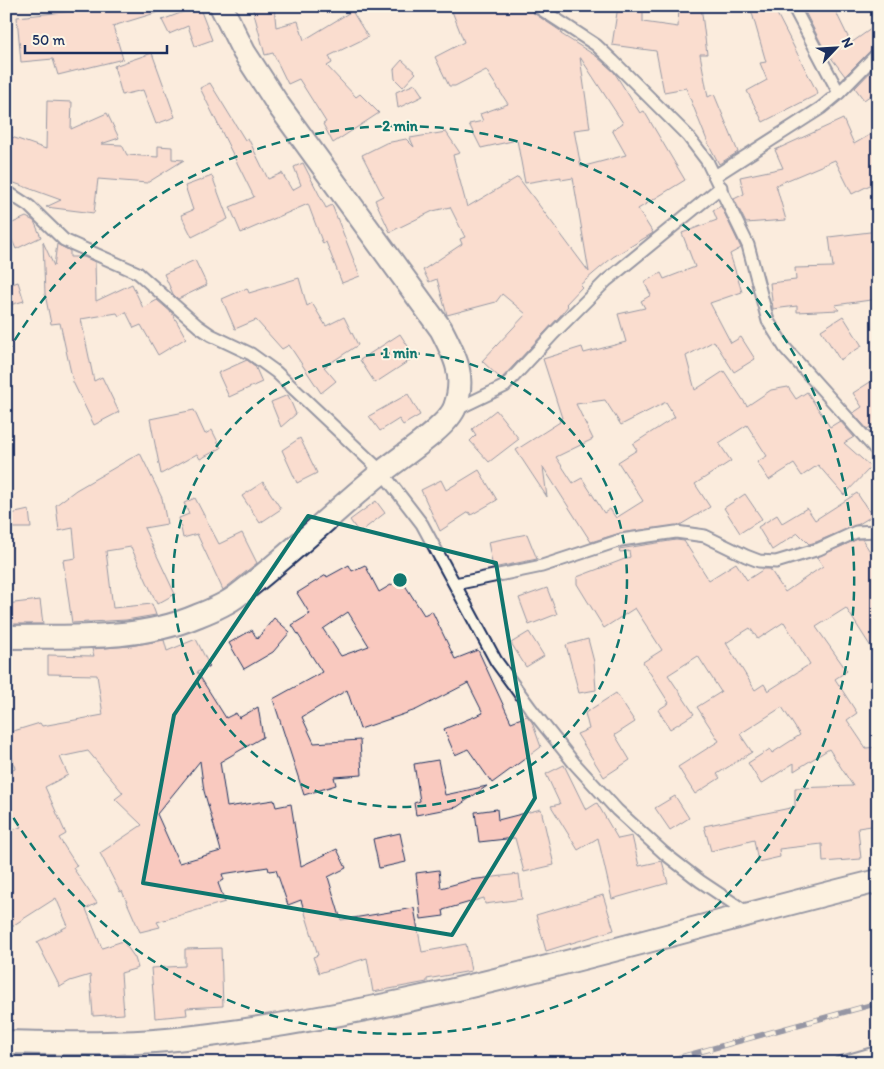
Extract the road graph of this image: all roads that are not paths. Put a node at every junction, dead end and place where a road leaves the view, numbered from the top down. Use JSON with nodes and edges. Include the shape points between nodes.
{"nodes":[{"id":1,"x":221,"y":6,"type":"edge"},
{"id":2,"x":536,"y":6,"type":"edge"},
{"id":3,"x":792,"y":6,"type":"edge"},
{"id":4,"x":878,"y":53,"type":"edge"},
{"id":5,"x":839,"y":93,"type":"junction"},
{"id":6,"x":715,"y":176,"type":"junction"},
{"id":7,"x":721,"y":187,"type":"junction"},
{"id":8,"x":6,"y":191,"type":"edge"},
{"id":9,"x":454,"y":410,"type":"junction"},
{"id":10,"x":878,"y":452,"type":"edge"},
{"id":11,"x":382,"y":472,"type":"junction"},
{"id":12,"x":878,"y":531,"type":"edge"},
{"id":13,"x":455,"y":584,"type":"junction"},
{"id":14,"x":6,"y":637,"type":"edge"},
{"id":15,"x":878,"y":881,"type":"edge"},
{"id":16,"x":748,"y":912,"type":"junction"},
{"id":17,"x":6,"y":1042,"type":"edge"},
{"id":18,"x":878,"y":1052,"type":"edge"},
{"id":19,"x":840,"y":1063,"type":"edge"}],
"edges":[{"from":1,"to":9,"type":"street","via":[[244,52],[279,106],[441,329],[456,358],[462,384]]},
{"from":2,"to":6,"type":"lane","via":[[596,45],[613,61],[688,136]]},
{"from":3,"to":5,"type":"lane"},
{"from":4,"to":5,"type":"lane"},
{"from":5,"to":6,"type":"lane","via":[[797,125]]},
{"from":6,"to":7,"type":"lane"},
{"from":7,"to":9,"type":"lane","via":[[606,280],[505,386]]},
{"from":7,"to":10,"type":"lane","via":[[748,245],[768,321],[785,348]]},
{"from":8,"to":11,"type":"lane","via":[[29,206],[64,240],[138,273],[198,326],[251,354],[276,372]]},
{"from":9,"to":11,"type":"street","via":[[439,427]]},
{"from":11,"to":13,"type":"lane","via":[[422,524]]},
{"from":11,"to":14,"type":"street","via":[[236,597],[197,617],[152,630],[102,635]]},
{"from":12,"to":13,"type":"lane","via":[[856,532],[818,549],[776,562],[759,561],[706,536],[676,532],[621,540],[542,566]]},
{"from":13,"to":16,"type":"lane","via":[[492,653],[574,763],[616,810],[664,853]]},
{"from":15,"to":16,"type":"street"},
{"from":16,"to":17,"type":"street","via":[[406,1002],[166,1040]]},
{"from":18,"to":19,"type":"lane"}]}
